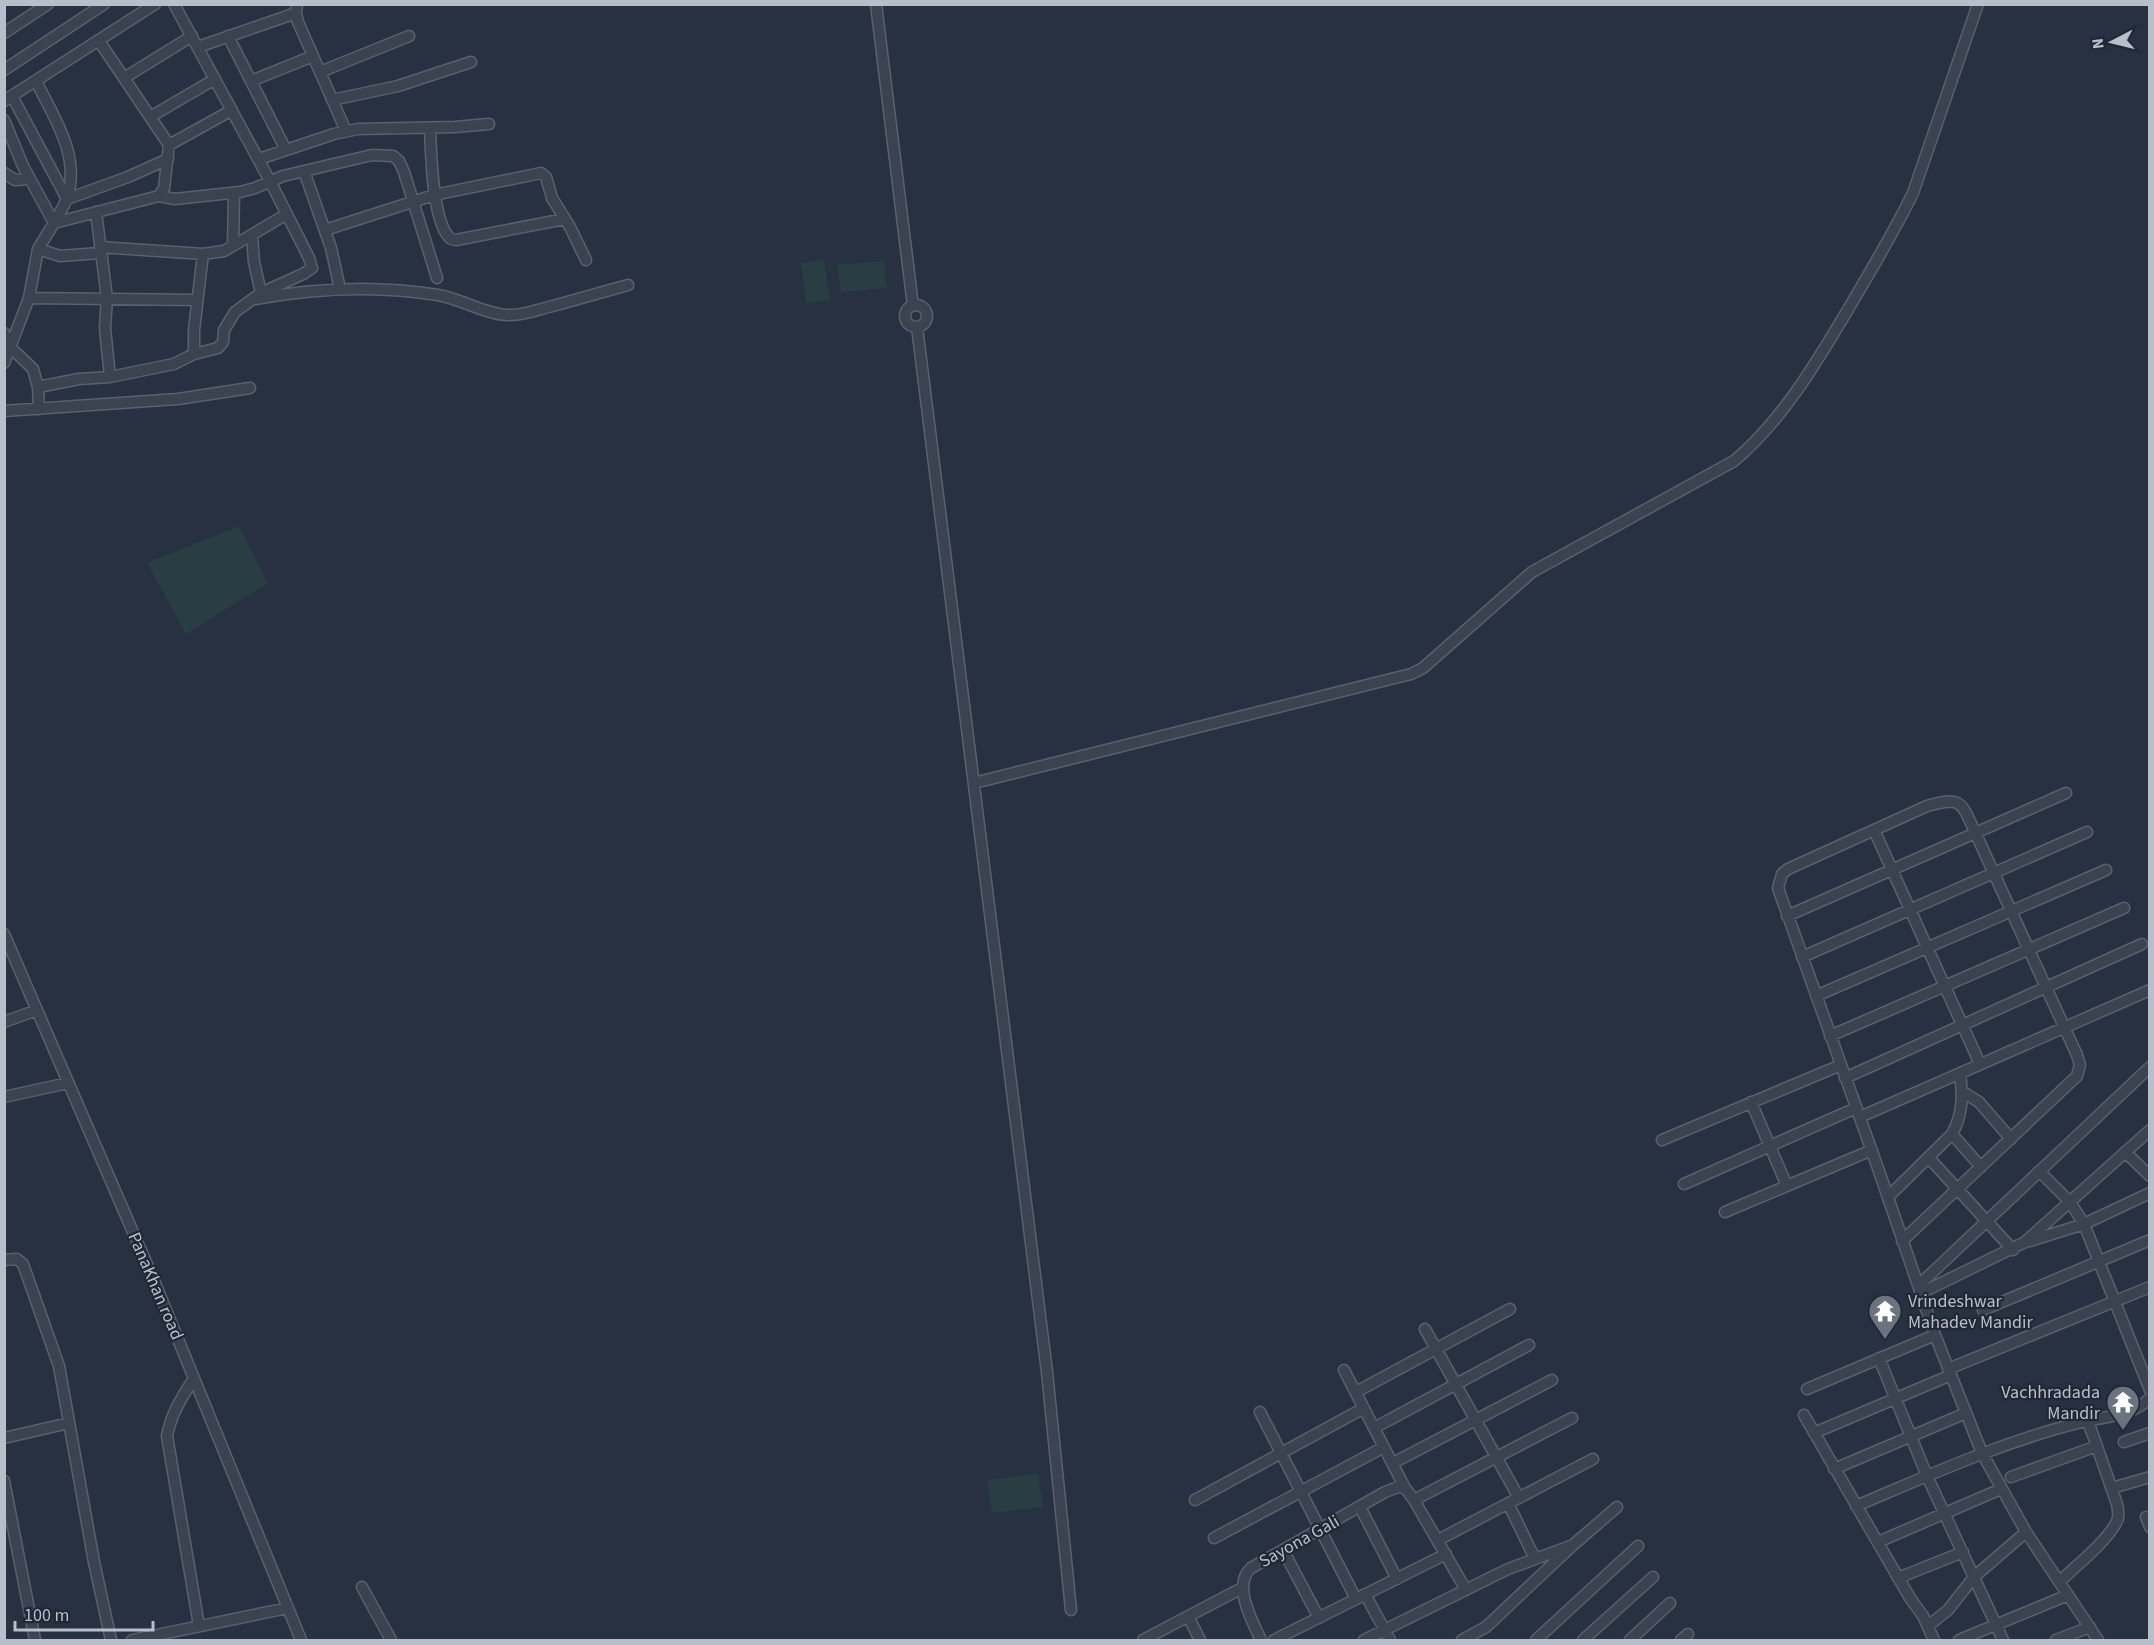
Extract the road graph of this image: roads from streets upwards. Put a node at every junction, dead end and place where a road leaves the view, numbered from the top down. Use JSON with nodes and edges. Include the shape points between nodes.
{"nodes":[{"id":1,"x":48,"y":4,"type":"edge"},
{"id":2,"x":104,"y":4,"type":"edge"},
{"id":3,"x":876,"y":4,"type":"edge"},
{"id":4,"x":1978,"y":4,"type":"edge"},
{"id":5,"x":152,"y":5,"type":"edge"},
{"id":6,"x":176,"y":5,"type":"edge"},
{"id":7,"x":296,"y":9,"type":"edge"},
{"id":8,"x":4,"y":33,"type":"edge"},
{"id":9,"x":192,"y":36,"type":"junction"},
{"id":10,"x":228,"y":36,"type":"junction"},
{"id":11,"x":409,"y":36,"type":"dead end"},
{"id":12,"x":99,"y":40,"type":"junction"},
{"id":13,"x":198,"y":47,"type":"junction"},
{"id":14,"x":313,"y":56,"type":"junction"},
{"id":15,"x":471,"y":62,"type":"dead end"},
{"id":16,"x":4,"y":70,"type":"edge"},
{"id":17,"x":320,"y":72,"type":"junction"},
{"id":18,"x":124,"y":78,"type":"junction"},
{"id":19,"x":215,"y":79,"type":"junction"},
{"id":20,"x":36,"y":81,"type":"junction"},
{"id":21,"x":251,"y":81,"type":"junction"},
{"id":22,"x":8,"y":98,"type":"edge"},
{"id":23,"x":332,"y":100,"type":"junction"},
{"id":24,"x":232,"y":110,"type":"junction"},
{"id":25,"x":150,"y":117,"type":"junction"},
{"id":26,"x":4,"y":120,"type":"edge"},
{"id":27,"x":489,"y":124,"type":"dead end"},
{"id":28,"x":430,"y":128,"type":"junction"},
{"id":29,"x":346,"y":131,"type":"junction"},
{"id":30,"x":169,"y":145,"type":"junction"},
{"id":31,"x":286,"y":150,"type":"junction"},
{"id":32,"x":168,"y":159,"type":"junction"},
{"id":33,"x":259,"y":159,"type":"junction"},
{"id":34,"x":304,"y":171,"type":"junction"},
{"id":35,"x":4,"y":173,"type":"edge"},
{"id":36,"x":29,"y":179,"type":"junction"},
{"id":37,"x":270,"y":180,"type":"junction"},
{"id":38,"x":234,"y":192,"type":"junction"},
{"id":39,"x":434,"y":195,"type":"junction"},
{"id":40,"x":159,"y":196,"type":"junction"},
{"id":41,"x":67,"y":199,"type":"junction"},
{"id":42,"x":414,"y":202,"type":"junction"},
{"id":43,"x":96,"y":212,"type":"junction"},
{"id":44,"x":287,"y":214,"type":"junction"},
{"id":45,"x":566,"y":219,"type":"junction"},
{"id":46,"x":54,"y":223,"type":"junction"},
{"id":47,"x":325,"y":230,"type":"junction"},
{"id":48,"x":252,"y":235,"type":"junction"},
{"id":49,"x":233,"y":246,"type":"junction"},
{"id":50,"x":38,"y":249,"type":"junction"},
{"id":51,"x":100,"y":250,"type":"junction"},
{"id":52,"x":203,"y":254,"type":"junction"},
{"id":53,"x":586,"y":260,"type":"dead end"},
{"id":54,"x":437,"y":278,"type":"dead end"},
{"id":55,"x":628,"y":285,"type":"dead end"},
{"id":56,"x":340,"y":289,"type":"junction"},
{"id":57,"x":261,"y":292,"type":"junction"},
{"id":58,"x":29,"y":298,"type":"junction"},
{"id":59,"x":107,"y":298,"type":"junction"},
{"id":60,"x":198,"y":300,"type":"junction"},
{"id":61,"x":249,"y":300,"type":"junction"},
{"id":62,"x":4,"y":333,"type":"edge"},
{"id":63,"x":10,"y":347,"type":"junction"},
{"id":64,"x":194,"y":354,"type":"junction"},
{"id":65,"x":4,"y":363,"type":"edge"},
{"id":66,"x":110,"y":377,"type":"junction"},
{"id":67,"x":38,"y":387,"type":"junction"},
{"id":68,"x":250,"y":388,"type":"dead end"},
{"id":69,"x":39,"y":409,"type":"junction"},
{"id":70,"x":4,"y":411,"type":"edge"},
{"id":71,"x":974,"y":783,"type":"junction"},
{"id":72,"x":2066,"y":793,"type":"dead end"},
{"id":73,"x":1874,"y":830,"type":"junction"},
{"id":74,"x":1975,"y":832,"type":"junction"},
{"id":75,"x":2088,"y":832,"type":"dead end"},
{"id":76,"x":1892,"y":870,"type":"junction"},
{"id":77,"x":2106,"y":870,"type":"dead end"},
{"id":78,"x":1994,"y":873,"type":"junction"},
{"id":79,"x":2124,"y":908,"type":"dead end"},
{"id":80,"x":1911,"y":909,"type":"junction"},
{"id":81,"x":2011,"y":911,"type":"junction"},
{"id":82,"x":1787,"y":916,"type":"junction"},
{"id":83,"x":6,"y":940,"type":"edge"},
{"id":84,"x":2142,"y":944,"type":"dead end"},
{"id":85,"x":1928,"y":947,"type":"junction"},
{"id":86,"x":2028,"y":950,"type":"junction"},
{"id":87,"x":1802,"y":957,"type":"junction"},
{"id":88,"x":1945,"y":986,"type":"junction"},
{"id":89,"x":2045,"y":988,"type":"junction"},
{"id":90,"x":2150,"y":990,"type":"edge"},
{"id":91,"x":1816,"y":996,"type":"junction"},
{"id":92,"x":37,"y":1010,"type":"junction"},
{"id":93,"x":4,"y":1022,"type":"edge"},
{"id":94,"x":1962,"y":1025,"type":"junction"},
{"id":95,"x":2065,"y":1028,"type":"junction"},
{"id":96,"x":1830,"y":1036,"type":"junction"},
{"id":97,"x":1980,"y":1064,"type":"junction"},
{"id":98,"x":1841,"y":1065,"type":"junction"},
{"id":99,"x":2150,"y":1067,"type":"edge"},
{"id":100,"x":1960,"y":1073,"type":"junction"},
{"id":101,"x":1845,"y":1077,"type":"junction"},
{"id":102,"x":68,"y":1083,"type":"junction"},
{"id":103,"x":1963,"y":1092,"type":"junction"},
{"id":104,"x":4,"y":1097,"type":"edge"},
{"id":105,"x":1751,"y":1102,"type":"junction"},
{"id":106,"x":1858,"y":1112,"type":"junction"},
{"id":107,"x":2150,"y":1130,"type":"edge"},
{"id":108,"x":1952,"y":1134,"type":"junction"},
{"id":109,"x":2011,"y":1139,"type":"junction"},
{"id":110,"x":1662,"y":1140,"type":"dead end"},
{"id":111,"x":1769,"y":1146,"type":"junction"},
{"id":112,"x":1872,"y":1150,"type":"junction"},
{"id":113,"x":2125,"y":1152,"type":"junction"},
{"id":114,"x":1929,"y":1158,"type":"junction"},
{"id":115,"x":1981,"y":1167,"type":"junction"},
{"id":116,"x":2039,"y":1171,"type":"junction"},
{"id":117,"x":2149,"y":1175,"type":"edge"},
{"id":118,"x":1684,"y":1184,"type":"dead end"},
{"id":119,"x":1787,"y":1186,"type":"junction"},
{"id":120,"x":1957,"y":1189,"type":"junction"},
{"id":121,"x":1888,"y":1197,"type":"junction"},
{"id":122,"x":2148,"y":1197,"type":"edge"},
{"id":123,"x":2070,"y":1202,"type":"junction"},
{"id":124,"x":1725,"y":1212,"type":"dead end"},
{"id":125,"x":1986,"y":1222,"type":"junction"},
{"id":126,"x":2084,"y":1224,"type":"junction"},
{"id":127,"x":1902,"y":1240,"type":"junction"},
{"id":128,"x":2150,"y":1240,"type":"edge"},
{"id":129,"x":2025,"y":1242,"type":"junction"},
{"id":130,"x":2013,"y":1250,"type":"junction"},
{"id":131,"x":4,"y":1260,"type":"edge"},
{"id":132,"x":2099,"y":1261,"type":"junction"},
{"id":133,"x":2149,"y":1287,"type":"edge"},
{"id":134,"x":1919,"y":1289,"type":"junction"},
{"id":135,"x":2115,"y":1301,"type":"junction"},
{"id":136,"x":1510,"y":1309,"type":"dead end"},
{"id":137,"x":1983,"y":1310,"type":"dead end"},
{"id":138,"x":1425,"y":1329,"type":"dead end"},
{"id":139,"x":1935,"y":1335,"type":"junction"},
{"id":140,"x":1529,"y":1345,"type":"dead end"},
{"id":141,"x":1436,"y":1348,"type":"junction"},
{"id":142,"x":1879,"y":1359,"type":"junction"},
{"id":143,"x":1344,"y":1370,"type":"dead end"},
{"id":144,"x":1950,"y":1372,"type":"junction"},
{"id":145,"x":194,"y":1378,"type":"junction"},
{"id":146,"x":1552,"y":1380,"type":"dead end"},
{"id":147,"x":1456,"y":1385,"type":"junction"},
{"id":148,"x":1807,"y":1389,"type":"dead end"},
{"id":149,"x":2150,"y":1390,"type":"edge"},
{"id":150,"x":1356,"y":1392,"type":"junction"},
{"id":151,"x":1895,"y":1398,"type":"junction"},
{"id":152,"x":2150,"y":1398,"type":"edge"},
{"id":153,"x":1364,"y":1407,"type":"junction"},
{"id":154,"x":1260,"y":1412,"type":"dead end"},
{"id":155,"x":1966,"y":1413,"type":"junction"},
{"id":156,"x":1804,"y":1415,"type":"dead end"},
{"id":157,"x":1572,"y":1418,"type":"dead end"},
{"id":158,"x":1475,"y":1420,"type":"junction"},
{"id":159,"x":2088,"y":1421,"type":"junction"},
{"id":160,"x":69,"y":1423,"type":"junction"},
{"id":161,"x":1374,"y":1428,"type":"junction"},
{"id":162,"x":1814,"y":1433,"type":"junction"},
{"id":163,"x":2150,"y":1433,"type":"edge"},
{"id":164,"x":1910,"y":1436,"type":"junction"},
{"id":165,"x":4,"y":1438,"type":"edge"},
{"id":166,"x":2124,"y":1442,"type":"dead end"},
{"id":167,"x":2097,"y":1446,"type":"junction"},
{"id":168,"x":1384,"y":1447,"type":"junction"},
{"id":169,"x":1281,"y":1453,"type":"junction"},
{"id":170,"x":1982,"y":1453,"type":"junction"},
{"id":171,"x":1496,"y":1458,"type":"junction"},
{"id":172,"x":1593,"y":1459,"type":"dead end"},
{"id":173,"x":1393,"y":1463,"type":"junction"},
{"id":174,"x":1834,"y":1469,"type":"junction"},
{"id":175,"x":1927,"y":1476,"type":"junction"},
{"id":176,"x":2011,"y":1477,"type":"dead end"},
{"id":177,"x":2150,"y":1477,"type":"edge"},
{"id":178,"x":4,"y":1481,"type":"edge"},
{"id":179,"x":1405,"y":1488,"type":"junction"},
{"id":180,"x":2112,"y":1488,"type":"junction"},
{"id":181,"x":2001,"y":1489,"type":"junction"},
{"id":182,"x":1301,"y":1491,"type":"junction"},
{"id":183,"x":1519,"y":1498,"type":"junction"},
{"id":184,"x":1195,"y":1500,"type":"dead end"},
{"id":185,"x":1414,"y":1500,"type":"junction"},
{"id":186,"x":1508,"y":1503,"type":"junction"},
{"id":187,"x":1360,"y":1506,"type":"junction"},
{"id":188,"x":1856,"y":1506,"type":"junction"},
{"id":189,"x":1617,"y":1507,"type":"dead end"},
{"id":190,"x":1944,"y":1513,"type":"junction"},
{"id":191,"x":1321,"y":1529,"type":"junction"},
{"id":192,"x":2026,"y":1532,"type":"junction"},
{"id":193,"x":1214,"y":1538,"type":"dead end"},
{"id":194,"x":1438,"y":1540,"type":"junction"},
{"id":195,"x":1878,"y":1542,"type":"junction"},
{"id":196,"x":1573,"y":1545,"type":"junction"},
{"id":197,"x":1638,"y":1546,"type":"dead end"},
{"id":198,"x":1283,"y":1550,"type":"junction"},
{"id":199,"x":1963,"y":1552,"type":"junction"},
{"id":200,"x":1446,"y":1554,"type":"junction"},
{"id":201,"x":1535,"y":1559,"type":"junction"},
{"id":202,"x":1653,"y":1577,"type":"dead end"},
{"id":203,"x":1898,"y":1578,"type":"junction"},
{"id":204,"x":1974,"y":1578,"type":"junction"},
{"id":205,"x":1397,"y":1579,"type":"junction"},
{"id":206,"x":2059,"y":1582,"type":"junction"},
{"id":207,"x":363,"y":1587,"type":"dead end"},
{"id":208,"x":1242,"y":1588,"type":"junction"},
{"id":209,"x":1466,"y":1590,"type":"junction"},
{"id":210,"x":2068,"y":1595,"type":"junction"},
{"id":211,"x":1361,"y":1597,"type":"junction"},
{"id":212,"x":1670,"y":1603,"type":"dead end"},
{"id":213,"x":288,"y":1608,"type":"junction"},
{"id":214,"x":1071,"y":1610,"type":"dead end"},
{"id":215,"x":1189,"y":1618,"type":"junction"},
{"id":216,"x":1319,"y":1618,"type":"junction"},
{"id":217,"x":1996,"y":1625,"type":"junction"},
{"id":218,"x":200,"y":1626,"type":"junction"},
{"id":219,"x":1928,"y":1626,"type":"junction"},
{"id":220,"x":2090,"y":1627,"type":"junction"},
{"id":221,"x":1387,"y":1635,"type":"edge"},
{"id":222,"x":165,"y":1637,"type":"edge"},
{"id":223,"x":1635,"y":1639,"type":"edge"},
{"id":224,"x":35,"y":1641,"type":"edge"},
{"id":225,"x":111,"y":1641,"type":"edge"},
{"id":226,"x":132,"y":1641,"type":"edge"},
{"id":227,"x":301,"y":1641,"type":"edge"},
{"id":228,"x":391,"y":1641,"type":"edge"},
{"id":229,"x":1143,"y":1641,"type":"edge"},
{"id":230,"x":1200,"y":1641,"type":"edge"},
{"id":231,"x":1261,"y":1641,"type":"edge"},
{"id":232,"x":1274,"y":1641,"type":"edge"},
{"id":233,"x":1364,"y":1641,"type":"edge"},
{"id":234,"x":1462,"y":1641,"type":"edge"},
{"id":235,"x":1536,"y":1641,"type":"edge"},
{"id":236,"x":1583,"y":1641,"type":"edge"},
{"id":237,"x":1934,"y":1641,"type":"edge"},
{"id":238,"x":1959,"y":1641,"type":"edge"},
{"id":239,"x":2003,"y":1641,"type":"edge"},
{"id":240,"x":2056,"y":1641,"type":"edge"},
{"id":241,"x":2098,"y":1641,"type":"edge"}],
"edges":[{"from":1,"to":8,"type":"street"},
{"from":2,"to":16,"type":"street"},
{"from":3,"to":71,"type":"street","via":[[914,306],[923,308],[927,315],[926,322],[917,327]]},
{"from":4,"to":71,"type":"street","via":[[1900,222],[1808,374],[1763,435],[1734,461],[1532,572],[1412,674]]},
{"from":5,"to":12,"type":"street"},
{"from":6,"to":9,"type":"street"},
{"from":7,"to":10,"type":"street"},
{"from":7,"to":14,"type":"street"},
{"from":9,"to":13,"type":"street"},
{"from":9,"to":18,"type":"street"},
{"from":10,"to":13,"type":"street"},
{"from":10,"to":21,"type":"street"},
{"from":11,"to":17,"type":"street"},
{"from":12,"to":18,"type":"street"},
{"from":12,"to":20,"type":"street"},
{"from":13,"to":19,"type":"street"},
{"from":14,"to":17,"type":"street"},
{"from":14,"to":21,"type":"street"},
{"from":15,"to":23,"type":"street","via":[[398,86]]},
{"from":17,"to":23,"type":"street"},
{"from":18,"to":25,"type":"street"},
{"from":19,"to":24,"type":"street"},
{"from":19,"to":25,"type":"street"},
{"from":20,"to":22,"type":"street"},
{"from":20,"to":41,"type":"street","via":[[70,153]]},
{"from":21,"to":31,"type":"street"},
{"from":22,"to":41,"type":"street"},
{"from":23,"to":29,"type":"street"},
{"from":24,"to":30,"type":"street"},
{"from":24,"to":33,"type":"street"},
{"from":25,"to":30,"type":"street"},
{"from":26,"to":36,"type":"street"},
{"from":27,"to":28,"type":"street"},
{"from":28,"to":29,"type":"street"},
{"from":28,"to":39,"type":"street"},
{"from":29,"to":31,"type":"street"},
{"from":30,"to":32,"type":"street"},
{"from":31,"to":33,"type":"street"},
{"from":32,"to":40,"type":"street"},
{"from":32,"to":41,"type":"street"},
{"from":33,"to":37,"type":"street"},
{"from":34,"to":37,"type":"street"},
{"from":34,"to":42,"type":"street","via":[[372,155],[393,156],[399,161]]},
{"from":34,"to":47,"type":"street"},
{"from":35,"to":36,"type":"street","via":[[15,180]]},
{"from":36,"to":46,"type":"street"},
{"from":37,"to":38,"type":"street"},
{"from":37,"to":44,"type":"street"},
{"from":38,"to":40,"type":"street","via":[[175,199]]},
{"from":38,"to":49,"type":"street"},
{"from":39,"to":42,"type":"street"},
{"from":39,"to":45,"type":"street","via":[[541,173]]},
{"from":39,"to":45,"type":"street","via":[[443,229],[447,237],[456,240]]},
{"from":40,"to":43,"type":"street"},
{"from":41,"to":46,"type":"street"},
{"from":42,"to":47,"type":"street"},
{"from":42,"to":54,"type":"street"},
{"from":43,"to":46,"type":"street"},
{"from":43,"to":51,"type":"street"},
{"from":44,"to":48,"type":"street"},
{"from":44,"to":57,"type":"street","via":[[312,268]]},
{"from":45,"to":53,"type":"street"},
{"from":46,"to":50,"type":"street"},
{"from":47,"to":56,"type":"street"},
{"from":48,"to":49,"type":"street"},
{"from":48,"to":57,"type":"street"},
{"from":49,"to":52,"type":"street"},
{"from":50,"to":51,"type":"street","via":[[60,256]]},
{"from":50,"to":58,"type":"street"},
{"from":51,"to":52,"type":"street"},
{"from":51,"to":59,"type":"street"},
{"from":52,"to":60,"type":"street"},
{"from":55,"to":56,"type":"street","via":[[508,315],[437,295]]},
{"from":56,"to":61,"type":"street"},
{"from":57,"to":61,"type":"street"},
{"from":58,"to":59,"type":"street"},
{"from":58,"to":63,"type":"street"},
{"from":59,"to":60,"type":"street"},
{"from":59,"to":66,"type":"street","via":[[105,328]]},
{"from":60,"to":64,"type":"street"},
{"from":61,"to":64,"type":"street","via":[[228,321],[221,346]]},
{"from":62,"to":63,"type":"street"},
{"from":63,"to":65,"type":"street"},
{"from":63,"to":67,"type":"street","via":[[33,369]]},
{"from":64,"to":66,"type":"street","via":[[174,364]]},
{"from":66,"to":67,"type":"street"},
{"from":67,"to":69,"type":"street"},
{"from":68,"to":69,"type":"street","via":[[178,399]]},
{"from":69,"to":70,"type":"street"},
{"from":71,"to":214,"type":"street","via":[[1047,1372]]},
{"from":72,"to":74,"type":"street"},
{"from":73,"to":74,"type":"street","via":[[1927,806],[1952,801],[1962,806]]},
{"from":73,"to":76,"type":"street"},
{"from":73,"to":82,"type":"street","via":[[1782,874],[1778,888]]},
{"from":74,"to":76,"type":"street"},
{"from":74,"to":78,"type":"street"},
{"from":75,"to":78,"type":"street"},
{"from":76,"to":80,"type":"street"},
{"from":76,"to":82,"type":"street"},
{"from":77,"to":81,"type":"street"},
{"from":78,"to":80,"type":"street"},
{"from":78,"to":81,"type":"street"},
{"from":79,"to":86,"type":"street"},
{"from":80,"to":85,"type":"street"},
{"from":80,"to":87,"type":"street"},
{"from":81,"to":85,"type":"street"},
{"from":81,"to":86,"type":"street"},
{"from":82,"to":87,"type":"street"},
{"from":83,"to":92,"type":"street","name":"PanaKhan road"},
{"from":84,"to":89,"type":"street"},
{"from":85,"to":88,"type":"street"},
{"from":85,"to":91,"type":"street"},
{"from":86,"to":88,"type":"street"},
{"from":86,"to":89,"type":"street"},
{"from":87,"to":91,"type":"street"},
{"from":88,"to":94,"type":"street"},
{"from":88,"to":96,"type":"street"},
{"from":89,"to":94,"type":"street"},
{"from":89,"to":95,"type":"street"},
{"from":90,"to":95,"type":"street"},
{"from":91,"to":96,"type":"street"},
{"from":92,"to":93,"type":"street"},
{"from":92,"to":102,"type":"street","name":"PanaKhan road"},
{"from":94,"to":97,"type":"street"},
{"from":94,"to":101,"type":"street"},
{"from":95,"to":97,"type":"street"},
{"from":95,"to":109,"type":"street","via":[[2080,1071]]},
{"from":96,"to":98,"type":"street"},
{"from":97,"to":100,"type":"street"},
{"from":98,"to":101,"type":"street"},
{"from":98,"to":105,"type":"street"},
{"from":99,"to":116,"type":"street"},
{"from":100,"to":103,"type":"street"},
{"from":100,"to":106,"type":"street"},
{"from":101,"to":106,"type":"street"},
{"from":102,"to":104,"type":"street"},
{"from":102,"to":145,"type":"street","name":"PanaKhan road"},
{"from":103,"to":108,"type":"street","via":[[1959,1122]]},
{"from":103,"to":109,"type":"street","via":[[1979,1102]]},
{"from":105,"to":110,"type":"street"},
{"from":105,"to":111,"type":"street"},
{"from":106,"to":111,"type":"street"},
{"from":106,"to":112,"type":"street"},
{"from":107,"to":113,"type":"street"},
{"from":108,"to":114,"type":"street"},
{"from":108,"to":115,"type":"street"},
{"from":109,"to":115,"type":"street"},
{"from":111,"to":118,"type":"street"},
{"from":111,"to":119,"type":"street"},
{"from":112,"to":119,"type":"street"},
{"from":112,"to":121,"type":"street"},
{"from":113,"to":117,"type":"street"},
{"from":113,"to":123,"type":"street"},
{"from":114,"to":120,"type":"street"},
{"from":114,"to":121,"type":"street"},
{"from":115,"to":120,"type":"street"},
{"from":116,"to":123,"type":"street"},
{"from":116,"to":125,"type":"street"},
{"from":119,"to":124,"type":"street"},
{"from":120,"to":125,"type":"street"},
{"from":120,"to":127,"type":"street"},
{"from":121,"to":127,"type":"street"},
{"from":122,"to":126,"type":"street"},
{"from":123,"to":126,"type":"street"},
{"from":123,"to":129,"type":"street"},
{"from":125,"to":130,"type":"street"},
{"from":125,"to":134,"type":"street"},
{"from":126,"to":129,"type":"street"},
{"from":126,"to":132,"type":"street"},
{"from":127,"to":134,"type":"street"},
{"from":128,"to":132,"type":"street"},
{"from":129,"to":130,"type":"street"},
{"from":130,"to":134,"type":"street"},
{"from":131,"to":160,"type":"street","via":[[17,1259],[28,1274],[59,1366]]},
{"from":132,"to":135,"type":"street"},
{"from":132,"to":137,"type":"street"},
{"from":133,"to":135,"type":"street"},
{"from":134,"to":139,"type":"street"},
{"from":135,"to":144,"type":"street"},
{"from":135,"to":149,"type":"street"},
{"from":136,"to":141,"type":"street"},
{"from":138,"to":141,"type":"street"},
{"from":139,"to":142,"type":"street"},
{"from":139,"to":144,"type":"street"},
{"from":140,"to":147,"type":"street"},
{"from":141,"to":147,"type":"street"},
{"from":141,"to":150,"type":"street"},
{"from":142,"to":148,"type":"street"},
{"from":142,"to":151,"type":"street"},
{"from":143,"to":150,"type":"street"},
{"from":144,"to":151,"type":"street"},
{"from":144,"to":155,"type":"street"},
{"from":145,"to":213,"type":"street","name":"PanaKhan road"},
{"from":145,"to":218,"type":"street","via":[[175,1409],[167,1436]]},
{"from":146,"to":158,"type":"street"},
{"from":147,"to":158,"type":"street"},
{"from":147,"to":161,"type":"street"},
{"from":150,"to":153,"type":"street"},
{"from":151,"to":162,"type":"street"},
{"from":151,"to":164,"type":"street"},
{"from":152,"to":159,"type":"street","via":[[2136,1410]]},
{"from":153,"to":161,"type":"street"},
{"from":153,"to":169,"type":"street"},
{"from":154,"to":169,"type":"street"},
{"from":155,"to":164,"type":"street"},
{"from":155,"to":170,"type":"street"},
{"from":156,"to":162,"type":"street"},
{"from":157,"to":171,"type":"street"},
{"from":158,"to":171,"type":"street"},
{"from":158,"to":173,"type":"street"},
{"from":159,"to":167,"type":"street"},
{"from":159,"to":170,"type":"street"},
{"from":160,"to":165,"type":"street"},
{"from":160,"to":225,"type":"street"},
{"from":161,"to":168,"type":"street"},
{"from":162,"to":174,"type":"street"},
{"from":163,"to":166,"type":"street"},
{"from":164,"to":174,"type":"street"},
{"from":164,"to":175,"type":"street"},
{"from":167,"to":176,"type":"street"},
{"from":167,"to":180,"type":"street"},
{"from":168,"to":173,"type":"street"},
{"from":168,"to":182,"type":"street"},
{"from":169,"to":182,"type":"street"},
{"from":169,"to":184,"type":"street"},
{"from":170,"to":175,"type":"street"},
{"from":170,"to":181,"type":"street"},
{"from":171,"to":183,"type":"street"},
{"from":171,"to":185,"type":"street"},
{"from":172,"to":183,"type":"street"},
{"from":173,"to":179,"type":"street"},
{"from":174,"to":188,"type":"street"},
{"from":175,"to":188,"type":"street"},
{"from":175,"to":190,"type":"street"},
{"from":177,"to":180,"type":"street"},
{"from":178,"to":224,"type":"street"},
{"from":179,"to":185,"type":"street"},
{"from":179,"to":187,"type":"street","name":"Sayona Gali","via":[[1385,1492]]},
{"from":180,"to":206,"type":"street","via":[[2117,1522]]},
{"from":181,"to":190,"type":"street"},
{"from":181,"to":192,"type":"street"},
{"from":182,"to":191,"type":"street"},
{"from":182,"to":193,"type":"street"},
{"from":183,"to":186,"type":"street"},
{"from":185,"to":194,"type":"street"},
{"from":186,"to":194,"type":"street"},
{"from":186,"to":201,"type":"street"},
{"from":187,"to":191,"type":"street","name":"Sayona Gali"},
{"from":187,"to":205,"type":"street"},
{"from":188,"to":195,"type":"street"},
{"from":189,"to":196,"type":"street"},
{"from":190,"to":195,"type":"street"},
{"from":190,"to":199,"type":"street"},
{"from":191,"to":198,"type":"street","name":"Sayona Gali"},
{"from":191,"to":211,"type":"street"},
{"from":192,"to":204,"type":"street"},
{"from":192,"to":206,"type":"street"},
{"from":194,"to":200,"type":"street"},
{"from":195,"to":203,"type":"street"},
{"from":196,"to":201,"type":"street"},
{"from":196,"to":234,"type":"street","via":[[1486,1627]]},
{"from":197,"to":235,"type":"street"},
{"from":198,"to":208,"type":"street","name":"Sayona Gali","via":[[1245,1573]]},
{"from":198,"to":216,"type":"street"},
{"from":199,"to":203,"type":"street"},
{"from":199,"to":204,"type":"street"},
{"from":200,"to":205,"type":"street"},
{"from":200,"to":209,"type":"street"},
{"from":201,"to":209,"type":"street"},
{"from":202,"to":236,"type":"street"},
{"from":203,"to":219,"type":"street"},
{"from":204,"to":217,"type":"street"},
{"from":204,"to":219,"type":"street","via":[[1948,1610]]},
{"from":205,"to":211,"type":"street"},
{"from":206,"to":210,"type":"street"},
{"from":207,"to":228,"type":"street"},
{"from":208,"to":215,"type":"street"},
{"from":208,"to":231,"type":"street"},
{"from":209,"to":221,"type":"street"},
{"from":210,"to":217,"type":"street"},
{"from":210,"to":220,"type":"street"},
{"from":211,"to":216,"type":"street"},
{"from":211,"to":221,"type":"street"},
{"from":212,"to":223,"type":"street"},
{"from":213,"to":218,"type":"street"},
{"from":213,"to":227,"type":"street","name":"PanaKhan road"},
{"from":215,"to":229,"type":"street"},
{"from":215,"to":230,"type":"street"},
{"from":216,"to":232,"type":"street"},
{"from":217,"to":238,"type":"street"},
{"from":217,"to":239,"type":"street"},
{"from":218,"to":222,"type":"street"},
{"from":219,"to":237,"type":"street"},
{"from":220,"to":240,"type":"street"},
{"from":220,"to":241,"type":"street"},
{"from":221,"to":233,"type":"street"},
{"from":222,"to":226,"type":"street"}]}
